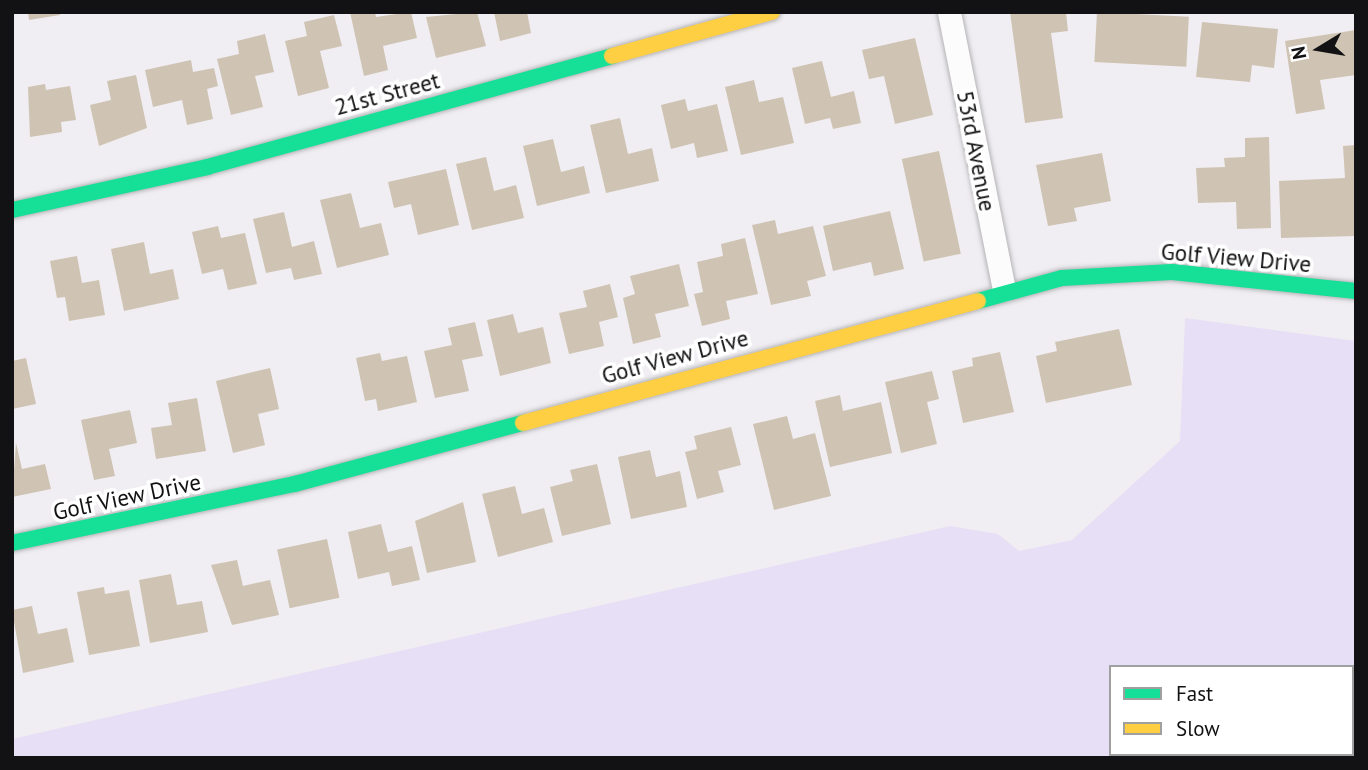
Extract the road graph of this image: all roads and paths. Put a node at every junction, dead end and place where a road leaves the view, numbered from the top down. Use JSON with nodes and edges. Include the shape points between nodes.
{"nodes":[{"id":1,"x":772,"y":12,"type":"edge"},
{"id":2,"x":949,"y":12,"type":"edge"},
{"id":3,"x":12,"y":210,"type":"edge"},
{"id":4,"x":1004,"y":289,"type":"junction"},
{"id":5,"x":1356,"y":291,"type":"edge"},
{"id":6,"x":12,"y":543,"type":"edge"}],
"edges":[{"from":1,"to":3,"type":"street","name":"21st Street","via":[[206,167]]},
{"from":2,"to":4,"type":"street","name":"53rd Avenue"},
{"from":4,"to":5,"type":"street","name":"Golf View Drive","via":[[1062,278],[1172,272]]},
{"from":4,"to":6,"type":"street","name":"Golf View Drive","via":[[295,484]]}]}
